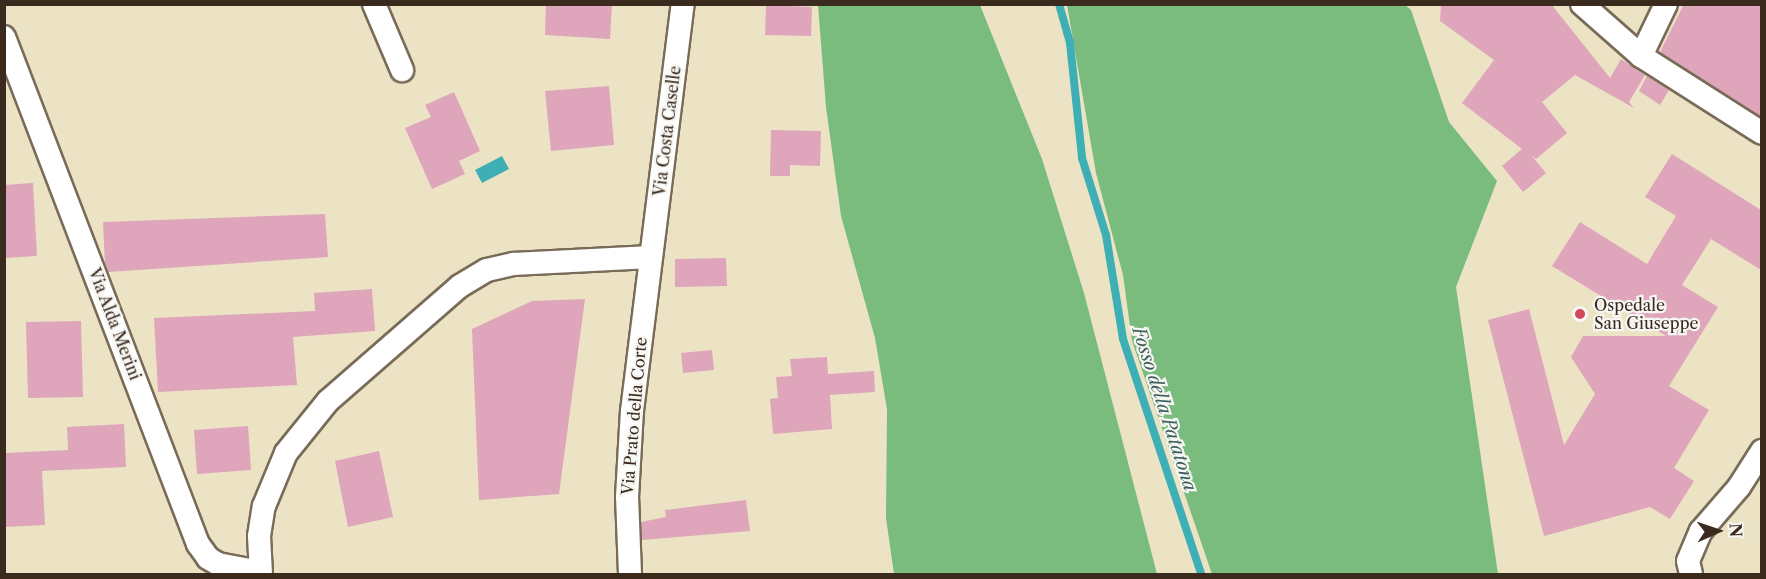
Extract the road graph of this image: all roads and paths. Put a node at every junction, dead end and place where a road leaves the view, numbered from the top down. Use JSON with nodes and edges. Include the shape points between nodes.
{"nodes":[{"id":1,"x":374,"y":4,"type":"edge"},
{"id":2,"x":683,"y":4,"type":"edge"},
{"id":3,"x":1582,"y":4,"type":"edge"},
{"id":4,"x":1666,"y":4,"type":"edge"},
{"id":5,"x":4,"y":37,"type":"edge"},
{"id":6,"x":1641,"y":56,"type":"junction"},
{"id":7,"x":402,"y":70,"type":"dead end"},
{"id":8,"x":1761,"y":133,"type":"edge"},
{"id":9,"x":650,"y":257,"type":"junction"},
{"id":10,"x":1761,"y":451,"type":"edge"},
{"id":11,"x":261,"y":573,"type":"edge"},
{"id":12,"x":630,"y":574,"type":"edge"},
{"id":13,"x":1691,"y":574,"type":"edge"}],
"edges":[{"from":1,"to":7,"type":"street"},
{"from":2,"to":9,"type":"street","name":"Via Costa Caselle"},
{"from":3,"to":6,"type":"street"},
{"from":4,"to":6,"type":"street"},
{"from":5,"to":11,"type":"street","name":"Via Alda Merini","via":[[198,544],[218,564]]},
{"from":6,"to":8,"type":"street"},
{"from":9,"to":11,"type":"street","name":"Via Alda Merini","via":[[514,264],[487,270],[460,286],[328,401],[291,446],[277,467],[264,506],[259,536]]},
{"from":9,"to":12,"type":"street","name":"Via Prato della Corte","via":[[628,465]]},
{"from":10,"to":13,"type":"street","via":[[1739,487],[1701,531],[1688,561]]}]}
